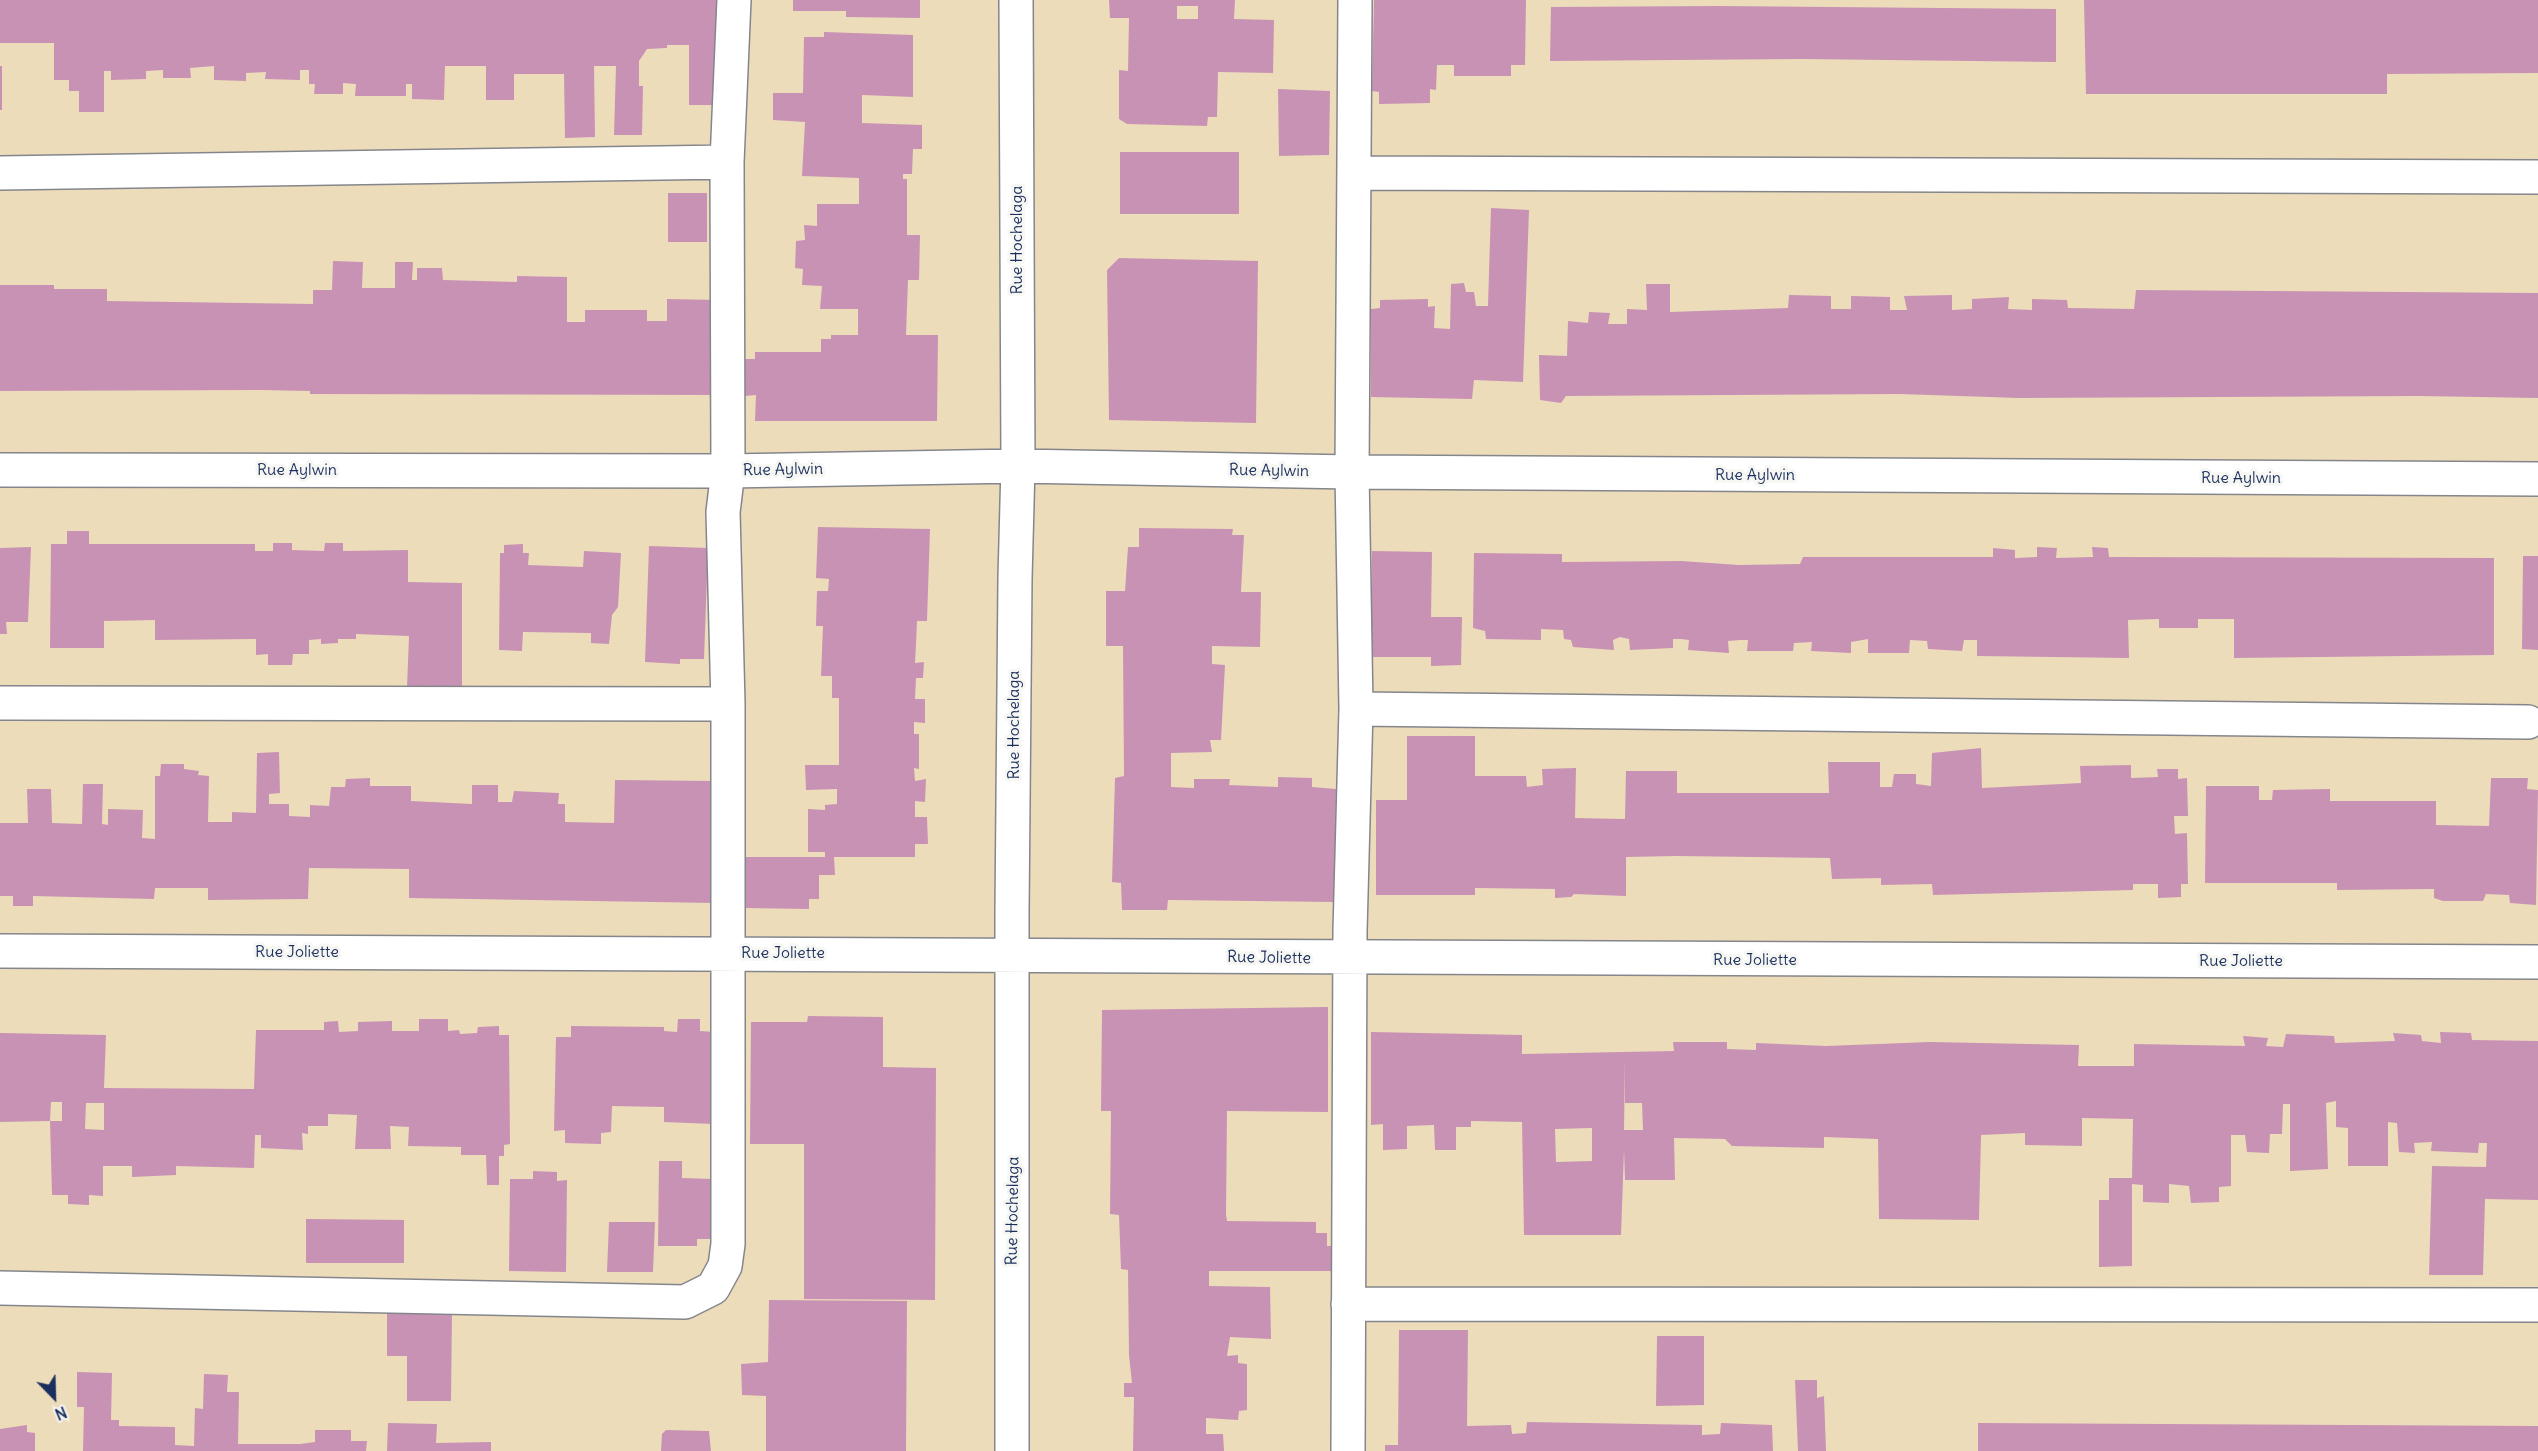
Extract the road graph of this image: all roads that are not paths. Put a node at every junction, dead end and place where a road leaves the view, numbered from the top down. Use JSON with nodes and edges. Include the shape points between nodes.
{"nodes":[{"id":1,"x":734,"y":0,"type":"edge"},
{"id":2,"x":1016,"y":0,"type":"edge"},
{"id":3,"x":1355,"y":0,"type":"edge"},
{"id":4,"x":727,"y":162,"type":"junction"},
{"id":5,"x":1354,"y":173,"type":"junction"},
{"id":6,"x":0,"y":174,"type":"edge"},
{"id":7,"x":2538,"y":177,"type":"edge"},
{"id":8,"x":1018,"y":466,"type":"junction"},
{"id":9,"x":0,"y":470,"type":"edge"},
{"id":10,"x":728,"y":471,"type":"junction"},
{"id":11,"x":1352,"y":472,"type":"junction"},
{"id":12,"x":2538,"y":479,"type":"edge"},
{"id":13,"x":0,"y":703,"type":"edge"},
{"id":14,"x":728,"y":704,"type":"junction"},
{"id":15,"x":1356,"y":709,"type":"junction"},
{"id":16,"x":2528,"y":722,"type":"dead end"},
{"id":17,"x":0,"y":951,"type":"edge"},
{"id":18,"x":728,"y":953,"type":"junction"},
{"id":19,"x":1013,"y":955,"type":"junction"},
{"id":20,"x":1350,"y":959,"type":"junction"},
{"id":21,"x":2538,"y":962,"type":"edge"},
{"id":22,"x":0,"y":1288,"type":"edge"},
{"id":23,"x":1348,"y":1304,"type":"junction"},
{"id":24,"x":2538,"y":1305,"type":"edge"},
{"id":25,"x":1012,"y":1451,"type":"edge"},
{"id":26,"x":1348,"y":1451,"type":"edge"}],
"edges":[{"from":1,"to":4,"type":"street"},
{"from":2,"to":8,"type":"street","name":"Rue Hochelaga"},
{"from":3,"to":5,"type":"street"},
{"from":4,"to":6,"type":"street"},
{"from":4,"to":10,"type":"street"},
{"from":5,"to":7,"type":"street"},
{"from":5,"to":11,"type":"street"},
{"from":8,"to":10,"type":"street","name":"Rue Aylwin"},
{"from":8,"to":11,"type":"street","name":"Rue Aylwin"},
{"from":8,"to":19,"type":"street","name":"Rue Hochelaga"},
{"from":9,"to":10,"type":"street","name":"Rue Aylwin"},
{"from":10,"to":14,"type":"street","via":[[723,512]]},
{"from":11,"to":12,"type":"street","name":"Rue Aylwin"},
{"from":11,"to":15,"type":"street"},
{"from":13,"to":14,"type":"street"},
{"from":14,"to":18,"type":"street"},
{"from":15,"to":16,"type":"street"},
{"from":15,"to":20,"type":"street"},
{"from":17,"to":18,"type":"street","name":"Rue Joliette"},
{"from":18,"to":19,"type":"street","name":"Rue Joliette"},
{"from":18,"to":22,"type":"street","via":[[728,1244],[725,1266],[712,1288],[685,1302]]},
{"from":19,"to":20,"type":"street","name":"Rue Joliette"},
{"from":19,"to":25,"type":"street","name":"Rue Hochelaga"},
{"from":20,"to":21,"type":"street","name":"Rue Joliette"},
{"from":20,"to":23,"type":"street"},
{"from":23,"to":24,"type":"street"},
{"from":23,"to":26,"type":"street"}]}
